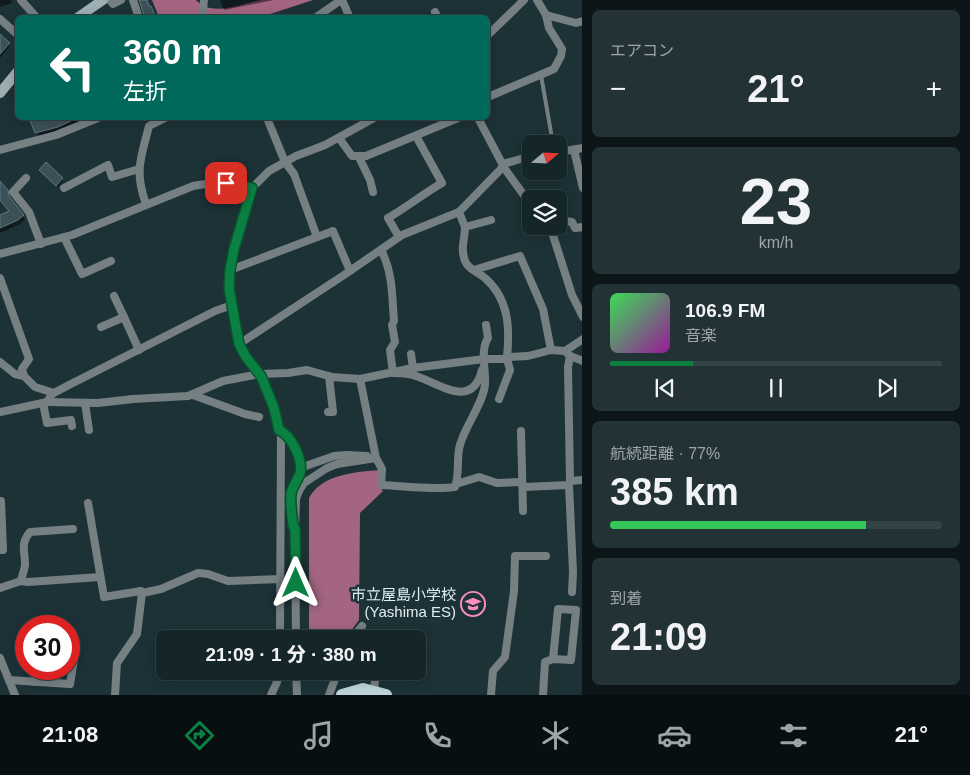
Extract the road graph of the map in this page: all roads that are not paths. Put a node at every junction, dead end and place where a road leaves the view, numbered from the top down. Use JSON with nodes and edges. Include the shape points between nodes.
{"nodes":[{"id":1,"x":21,"y":0,"type":"edge"},
{"id":2,"x":103,"y":0,"type":"edge"},
{"id":3,"x":110,"y":0,"type":"edge"},
{"id":4,"x":121,"y":0,"type":"edge"},
{"id":5,"x":133,"y":0,"type":"edge"},
{"id":6,"x":341,"y":0,"type":"edge"},
{"id":7,"x":524,"y":0,"type":"edge"},
{"id":8,"x":536,"y":0,"type":"edge"},
{"id":9,"x":204,"y":2,"type":"edge"},
{"id":10,"x":34,"y":15,"type":"edge"},
{"id":11,"x":81,"y":15,"type":"edge"},
{"id":12,"x":138,"y":15,"type":"edge"},
{"id":13,"x":202,"y":15,"type":"edge"},
{"id":14,"x":319,"y":15,"type":"edge"},
{"id":15,"x":348,"y":15,"type":"edge"},
{"id":16,"x":546,"y":15,"type":"junction"},
{"id":17,"x":0,"y":19,"type":"edge"},
{"id":18,"x":582,"y":21,"type":"edge"},
{"id":19,"x":15,"y":32,"type":"edge"},
{"id":20,"x":490,"y":33,"type":"edge"},
{"id":21,"x":15,"y":75,"type":"edge"},
{"id":22,"x":541,"y":75,"type":"junction"},
{"id":23,"x":0,"y":93,"type":"edge"},
{"id":24,"x":490,"y":96,"type":"edge"},
{"id":25,"x":93,"y":120,"type":"edge"},
{"id":26,"x":161,"y":120,"type":"edge"},
{"id":27,"x":268,"y":120,"type":"edge"},
{"id":28,"x":370,"y":120,"type":"edge"},
{"id":29,"x":453,"y":120,"type":"edge"},
{"id":30,"x":479,"y":120,"type":"edge"},
{"id":31,"x":551,"y":135,"type":"edge"},
{"id":32,"x":416,"y":136,"type":"junction"},
{"id":33,"x":339,"y":138,"type":"junction"},
{"id":34,"x":582,"y":148,"type":"edge"},
{"id":35,"x":0,"y":150,"type":"edge"},
{"id":36,"x":574,"y":150,"type":"junction"},
{"id":37,"x":568,"y":151,"type":"edge"},
{"id":38,"x":359,"y":157,"type":"junction"},
{"id":39,"x":522,"y":159,"type":"edge"},
{"id":40,"x":284,"y":162,"type":"junction"},
{"id":41,"x":503,"y":164,"type":"junction"},
{"id":42,"x":139,"y":169,"type":"junction"},
{"id":43,"x":26,"y":178,"type":"dead end"},
{"id":44,"x":64,"y":188,"type":"dead end"},
{"id":45,"x":252,"y":188,"type":"junction"},
{"id":46,"x":582,"y":188,"type":"edge"},
{"id":47,"x":373,"y":192,"type":"dead end"},
{"id":48,"x":522,"y":192,"type":"edge"},
{"id":49,"x":146,"y":204,"type":"junction"},
{"id":50,"x":459,"y":212,"type":"junction"},
{"id":51,"x":491,"y":220,"type":"dead end"},
{"id":52,"x":567,"y":221,"type":"edge"},
{"id":53,"x":464,"y":227,"type":"junction"},
{"id":54,"x":582,"y":227,"type":"edge"},
{"id":55,"x":553,"y":235,"type":"edge"},
{"id":56,"x":317,"y":237,"type":"junction"},
{"id":57,"x":399,"y":237,"type":"junction"},
{"id":58,"x":64,"y":238,"type":"junction"},
{"id":59,"x":41,"y":244,"type":"junction"},
{"id":60,"x":382,"y":250,"type":"junction"},
{"id":61,"x":0,"y":254,"type":"edge"},
{"id":62,"x":111,"y":261,"type":"dead end"},
{"id":63,"x":230,"y":270,"type":"junction"},
{"id":64,"x":350,"y":270,"type":"junction"},
{"id":65,"x":474,"y":270,"type":"junction"},
{"id":66,"x":0,"y":278,"type":"edge"},
{"id":67,"x":114,"y":296,"type":"dead end"},
{"id":68,"x":232,"y":305,"type":"junction"},
{"id":69,"x":124,"y":317,"type":"junction"},
{"id":70,"x":582,"y":317,"type":"edge"},
{"id":71,"x":486,"y":325,"type":"dead end"},
{"id":72,"x":101,"y":327,"type":"dead end"},
{"id":73,"x":582,"y":340,"type":"edge"},
{"id":74,"x":239,"y":344,"type":"junction"},
{"id":75,"x":139,"y":350,"type":"junction"},
{"id":76,"x":551,"y":350,"type":"junction"},
{"id":77,"x":568,"y":353,"type":"junction"},
{"id":78,"x":411,"y":354,"type":"dead end"},
{"id":79,"x":507,"y":358,"type":"junction"},
{"id":80,"x":484,"y":360,"type":"junction"},
{"id":81,"x":582,"y":361,"type":"edge"},
{"id":82,"x":0,"y":362,"type":"edge"},
{"id":83,"x":413,"y":368,"type":"junction"},
{"id":84,"x":393,"y":372,"type":"junction"},
{"id":85,"x":259,"y":374,"type":"junction"},
{"id":86,"x":24,"y":376,"type":"junction"},
{"id":87,"x":329,"y":376,"type":"junction"},
{"id":88,"x":360,"y":379,"type":"junction"},
{"id":89,"x":54,"y":393,"type":"junction"},
{"id":90,"x":193,"y":395,"type":"junction"},
{"id":91,"x":499,"y":399,"type":"dead end"},
{"id":92,"x":45,"y":403,"type":"junction"},
{"id":93,"x":85,"y":403,"type":"junction"},
{"id":94,"x":0,"y":412,"type":"edge"},
{"id":95,"x":328,"y":412,"type":"dead end"},
{"id":96,"x":259,"y":417,"type":"dead end"},
{"id":97,"x":72,"y":426,"type":"dead end"},
{"id":98,"x":89,"y":430,"type":"dead end"},
{"id":99,"x":279,"y":430,"type":"junction"},
{"id":100,"x":521,"y":431,"type":"dead end"},
{"id":101,"x":376,"y":458,"type":"junction"},
{"id":102,"x":300,"y":468,"type":"junction"},
{"id":103,"x":582,"y":480,"type":"edge"},
{"id":104,"x":569,"y":483,"type":"junction"},
{"id":105,"x":456,"y":484,"type":"junction"},
{"id":106,"x":523,"y":484,"type":"junction"},
{"id":107,"x":1,"y":501,"type":"dead end"},
{"id":108,"x":88,"y":503,"type":"dead end"},
{"id":109,"x":523,"y":511,"type":"dead end"},
{"id":110,"x":73,"y":529,"type":"dead end"},
{"id":111,"x":295,"y":529,"type":"junction"},
{"id":112,"x":0,"y":550,"type":"edge"},
{"id":113,"x":546,"y":556,"type":"dead end"},
{"id":114,"x":100,"y":577,"type":"junction"},
{"id":115,"x":281,"y":579,"type":"junction"},
{"id":116,"x":22,"y":581,"type":"junction"},
{"id":117,"x":0,"y":588,"type":"edge"},
{"id":118,"x":572,"y":592,"type":"dead end"},
{"id":119,"x":142,"y":593,"type":"junction"},
{"id":120,"x":362,"y":626,"type":"dead end"},
{"id":121,"x":280,"y":630,"type":"edge"},
{"id":122,"x":296,"y":630,"type":"edge"},
{"id":123,"x":359,"y":630,"type":"edge"},
{"id":124,"x":0,"y":658,"type":"edge"},
{"id":125,"x":553,"y":659,"type":"junction"},
{"id":126,"x":9,"y":680,"type":"junction"},
{"id":127,"x":71,"y":680,"type":"edge"},
{"id":128,"x":277,"y":680,"type":"edge"},
{"id":129,"x":296,"y":680,"type":"edge"},
{"id":130,"x":335,"y":680,"type":"edge"},
{"id":131,"x":377,"y":680,"type":"edge"},
{"id":132,"x":35,"y":682,"type":"joint"},
{"id":133,"x":378,"y":693,"type":"edge"},
{"id":134,"x":15,"y":695,"type":"edge"},
{"id":135,"x":115,"y":695,"type":"edge"},
{"id":136,"x":271,"y":695,"type":"edge"},
{"id":137,"x":296,"y":695,"type":"edge"},
{"id":138,"x":329,"y":695,"type":"edge"},
{"id":139,"x":342,"y":695,"type":"edge"},
{"id":140,"x":491,"y":695,"type":"edge"},
{"id":141,"x":543,"y":695,"type":"edge"}],
"edges":[{"from":1,"to":10,"type":"street"},
{"from":2,"to":11,"type":"main road"},
{"from":3,"to":4,"type":"street","via":[[113,4]]},
{"from":5,"to":12,"type":"street"},
{"from":6,"to":14,"type":"street"},
{"from":6,"to":15,"type":"street"},
{"from":7,"to":20,"type":"street"},
{"from":8,"to":16,"type":"street"},
{"from":9,"to":13,"type":"street"},
{"from":16,"to":18,"type":"street","via":[[576,23]]},
{"from":16,"to":22,"type":"street","via":[[549,28],[562,49],[554,69]]},
{"from":17,"to":19,"type":"street"},
{"from":21,"to":23,"type":"main road"},
{"from":22,"to":24,"type":"street"},
{"from":22,"to":31,"type":"lane"},
{"from":25,"to":35,"type":"street","via":[[56,135]]},
{"from":26,"to":42,"type":"street","via":[[149,126]]},
{"from":27,"to":40,"type":"street"},
{"from":28,"to":33,"type":"street"},
{"from":29,"to":32,"type":"street"},
{"from":30,"to":41,"type":"street"},
{"from":32,"to":38,"type":"street"},
{"from":32,"to":57,"type":"street","via":[[442,183],[388,218]]},
{"from":33,"to":38,"type":"street","via":[[352,156]]},
{"from":33,"to":40,"type":"street"},
{"from":34,"to":36,"type":"street"},
{"from":36,"to":37,"type":"street"},
{"from":36,"to":46,"type":"street"},
{"from":38,"to":47,"type":"street"},
{"from":39,"to":41,"type":"street"},
{"from":40,"to":45,"type":"street"},
{"from":40,"to":56,"type":"street","via":[[294,174]]},
{"from":41,"to":48,"type":"street"},
{"from":41,"to":50,"type":"street","via":[[480,193]]},
{"from":42,"to":44,"type":"street","via":[[112,178],[108,165]]},
{"from":42,"to":49,"type":"street","via":[[140,187]]},
{"from":43,"to":59,"type":"street","via":[[13,192],[29,212]]},
{"from":45,"to":49,"type":"street","via":[[206,183]]},
{"from":45,"to":63,"type":"street"},
{"from":49,"to":58,"type":"street"},
{"from":50,"to":53,"type":"street"},
{"from":50,"to":57,"type":"street"},
{"from":51,"to":53,"type":"street"},
{"from":52,"to":54,"type":"street","via":[[572,222],[575,228]]},
{"from":53,"to":65,"type":"street","via":[[462,249],[466,264]]},
{"from":55,"to":70,"type":"street"},
{"from":56,"to":63,"type":"street"},
{"from":56,"to":64,"type":"street","via":[[333,231]]},
{"from":57,"to":60,"type":"street"},
{"from":58,"to":59,"type":"street"},
{"from":58,"to":62,"type":"street","via":[[82,274]]},
{"from":59,"to":61,"type":"street"},
{"from":60,"to":64,"type":"street"},
{"from":60,"to":84,"type":"street","via":[[392,288],[395,342],[390,350]]},
{"from":63,"to":68,"type":"street"},
{"from":64,"to":74,"type":"street"},
{"from":65,"to":76,"type":"street","via":[[520,256],[543,309]]},
{"from":65,"to":79,"type":"street","via":[[492,285],[502,301],[510,332]]},
{"from":66,"to":86,"type":"street","via":[[29,359],[22,368]]},
{"from":67,"to":69,"type":"street"},
{"from":68,"to":74,"type":"street"},
{"from":68,"to":75,"type":"street"},
{"from":69,"to":72,"type":"street"},
{"from":69,"to":75,"type":"street"},
{"from":71,"to":80,"type":"street","via":[[488,338]]},
{"from":73,"to":77,"type":"street"},
{"from":74,"to":85,"type":"street"},
{"from":75,"to":89,"type":"street"},
{"from":76,"to":77,"type":"street"},
{"from":76,"to":79,"type":"street"},
{"from":77,"to":81,"type":"street"},
{"from":77,"to":104,"type":"street"},
{"from":78,"to":83,"type":"street"},
{"from":79,"to":80,"type":"street"},
{"from":79,"to":91,"type":"street","via":[[510,370]]},
{"from":80,"to":83,"type":"street"},
{"from":80,"to":84,"type":"street","via":[[480,380],[468,391],[458,392],[417,376]]},
{"from":80,"to":105,"type":"street","via":[[485,387],[460,444]]},
{"from":82,"to":86,"type":"street","via":[[15,374]]},
{"from":83,"to":84,"type":"street"},
{"from":84,"to":88,"type":"street"},
{"from":85,"to":87,"type":"street","via":[[307,370]]},
{"from":85,"to":90,"type":"street","via":[[223,381]]},
{"from":85,"to":99,"type":"street","via":[[274,408]]},
{"from":86,"to":89,"type":"street","via":[[35,387]]},
{"from":87,"to":88,"type":"street"},
{"from":87,"to":95,"type":"street","via":[[333,412]]},
{"from":88,"to":101,"type":"street"},
{"from":89,"to":92,"type":"street"},
{"from":90,"to":93,"type":"street"},
{"from":90,"to":96,"type":"street"},
{"from":92,"to":93,"type":"street"},
{"from":92,"to":94,"type":"street"},
{"from":92,"to":97,"type":"street","via":[[47,423],[71,420]]},
{"from":93,"to":98,"type":"street"},
{"from":99,"to":102,"type":"street","via":[[296,448]]},
{"from":99,"to":115,"type":"street"},
{"from":100,"to":106,"type":"street"},
{"from":101,"to":102,"type":"street","via":[[334,456]]},
{"from":101,"to":105,"type":"street","via":[[382,469],[381,485],[434,489],[455,487]]},
{"from":101,"to":111,"type":"street","via":[[337,464],[304,483],[296,499]]},
{"from":102,"to":111,"type":"street","via":[[291,491]]},
{"from":103,"to":104,"type":"street"},
{"from":104,"to":106,"type":"street"},
{"from":104,"to":118,"type":"street"},
{"from":105,"to":106,"type":"street","via":[[479,477]]},
{"from":106,"to":109,"type":"street"},
{"from":107,"to":112,"type":"street","via":[[3,550]]},
{"from":108,"to":114,"type":"street"},
{"from":110,"to":116,"type":"street","via":[[30,532],[22,549],[25,564]]},
{"from":111,"to":122,"type":"street"},
{"from":113,"to":140,"type":"street","via":[[515,556],[505,656],[493,671]]},
{"from":114,"to":116,"type":"street"},
{"from":114,"to":119,"type":"street","via":[[104,597]]},
{"from":115,"to":119,"type":"street","via":[[228,581],[198,572],[161,589]]},
{"from":115,"to":121,"type":"street"},
{"from":116,"to":117,"type":"street"},
{"from":119,"to":135,"type":"street","via":[[138,634],[118,664]]},
{"from":120,"to":123,"type":"street"},
{"from":124,"to":126,"type":"street"},
{"from":125,"to":125,"type":"street","via":[[572,660],[576,610],[558,609]]},
{"from":125,"to":141,"type":"street","via":[[545,662]]},
{"from":126,"to":132,"type":"street"},
{"from":126,"to":134,"type":"street"},
{"from":127,"to":132,"type":"street","via":[[70,684]]},
{"from":128,"to":136,"type":"street"},
{"from":129,"to":137,"type":"street"},
{"from":130,"to":138,"type":"street"},
{"from":131,"to":133,"type":"street"},
{"from":133,"to":139,"type":"main road","via":[[362,689]]}]}
